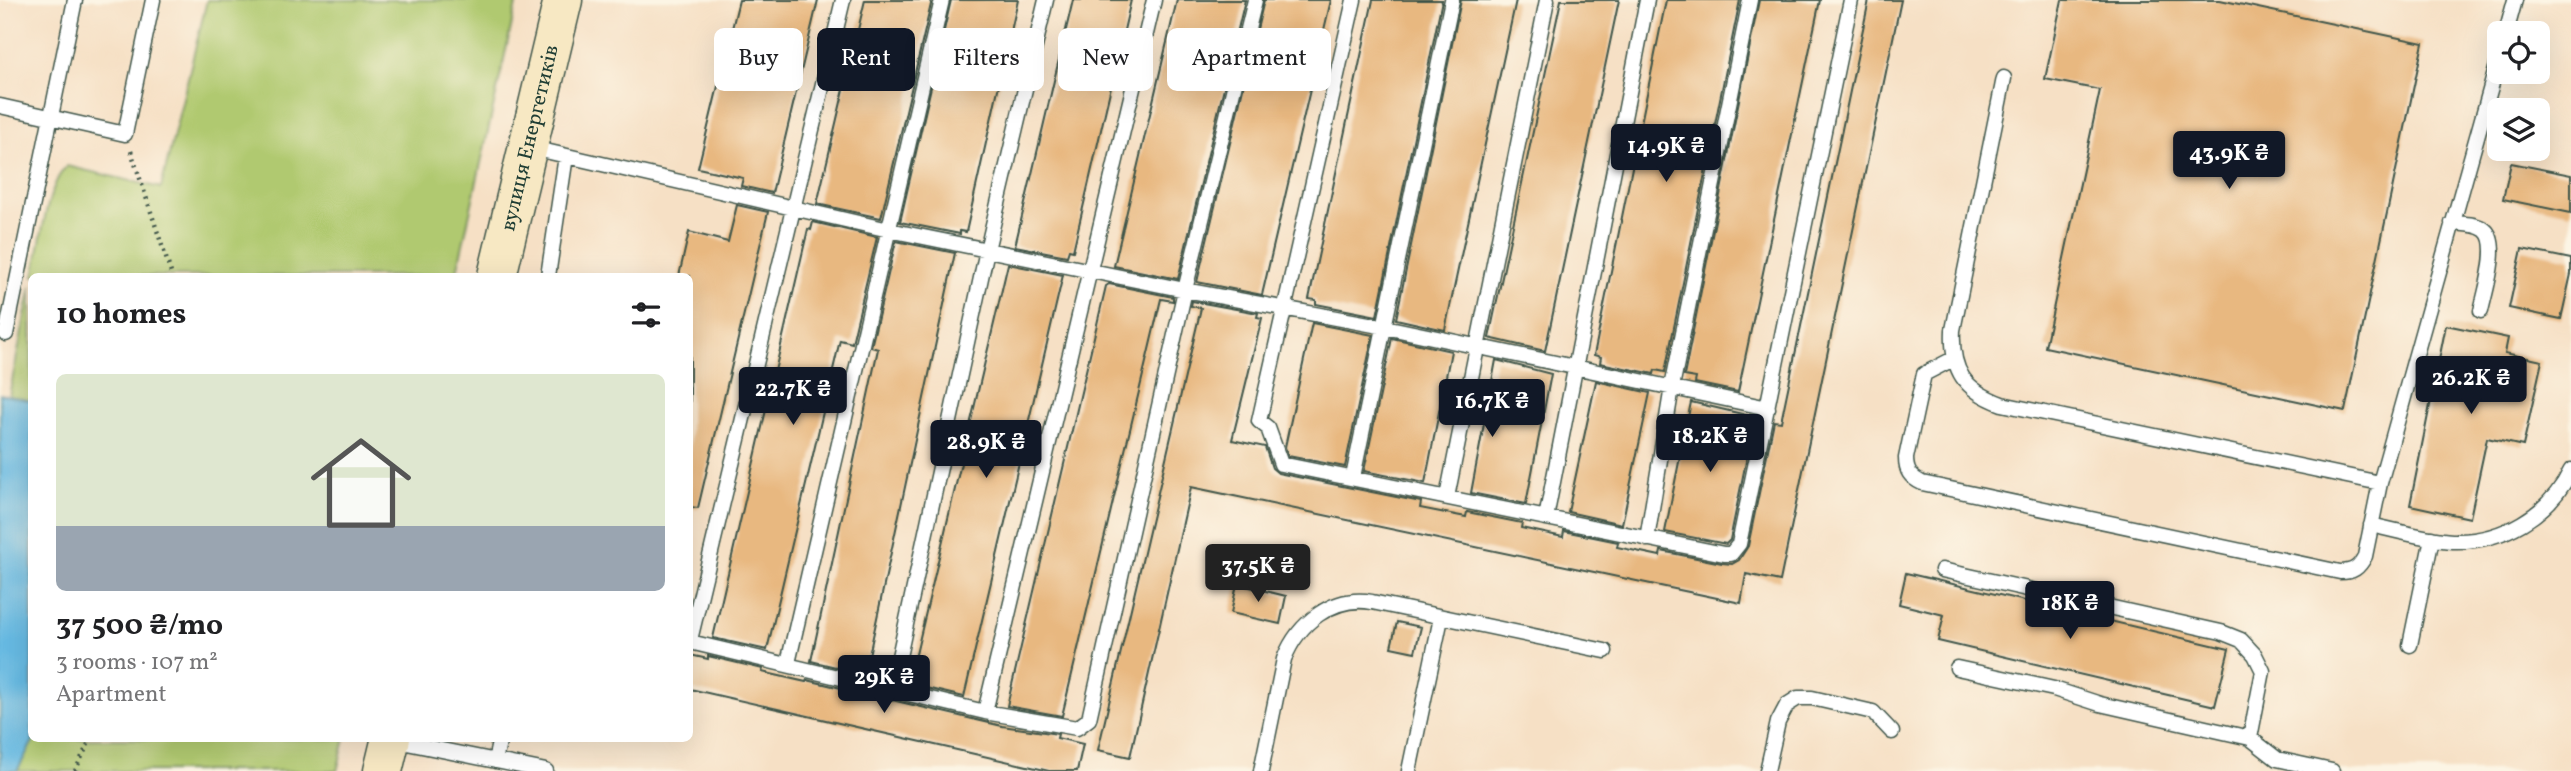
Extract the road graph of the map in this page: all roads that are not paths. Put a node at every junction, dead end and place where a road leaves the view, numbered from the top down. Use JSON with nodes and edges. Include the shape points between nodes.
{"nodes":[{"id":1,"x":75,"y":0,"type":"edge"},
{"id":2,"x":153,"y":0,"type":"edge"},
{"id":3,"x":563,"y":0,"type":"edge"},
{"id":4,"x":843,"y":0,"type":"edge"},
{"id":5,"x":942,"y":0,"type":"edge"},
{"id":6,"x":1046,"y":0,"type":"edge"},
{"id":7,"x":1154,"y":0,"type":"edge"},
{"id":8,"x":1255,"y":0,"type":"edge"},
{"id":9,"x":1354,"y":0,"type":"edge"},
{"id":10,"x":1452,"y":0,"type":"edge"},
{"id":11,"x":1547,"y":0,"type":"edge"},
{"id":12,"x":1647,"y":0,"type":"edge"},
{"id":13,"x":1749,"y":0,"type":"edge"},
{"id":14,"x":1851,"y":0,"type":"edge"},
{"id":15,"x":2515,"y":0,"type":"edge"},
{"id":16,"x":2509,"y":21,"type":"edge"},
{"id":17,"x":2004,"y":78,"type":"dead end"},
{"id":18,"x":2492,"y":84,"type":"edge"},
{"id":19,"x":0,"y":106,"type":"edge"},
{"id":20,"x":51,"y":117,"type":"junction"},
{"id":21,"x":526,"y":146,"type":"junction"},
{"id":22,"x":566,"y":156,"type":"junction"},
{"id":23,"x":794,"y":208,"type":"junction"},
{"id":24,"x":2452,"y":223,"type":"junction"},
{"id":25,"x":889,"y":230,"type":"junction"},
{"id":26,"x":987,"y":250,"type":"junction"},
{"id":27,"x":1089,"y":270,"type":"junction"},
{"id":28,"x":497,"y":273,"type":"edge"},
{"id":29,"x":548,"y":273,"type":"edge"},
{"id":30,"x":1185,"y":290,"type":"junction"},
{"id":31,"x":1284,"y":308,"type":"junction"},
{"id":32,"x":2481,"y":311,"type":"dead end"},
{"id":33,"x":1385,"y":327,"type":"junction"},
{"id":34,"x":6,"y":334,"type":"dead end"},
{"id":35,"x":1477,"y":346,"type":"junction"},
{"id":36,"x":1954,"y":359,"type":"junction"},
{"id":37,"x":1577,"y":367,"type":"junction"},
{"id":38,"x":1672,"y":387,"type":"junction"},
{"id":39,"x":1768,"y":408,"type":"junction"},
{"id":40,"x":2571,"y":470,"type":"edge"},
{"id":41,"x":1353,"y":477,"type":"junction"},
{"id":42,"x":2380,"y":483,"type":"junction"},
{"id":43,"x":1447,"y":497,"type":"junction"},
{"id":44,"x":1546,"y":518,"type":"junction"},
{"id":45,"x":2371,"y":525,"type":"junction"},
{"id":46,"x":2432,"y":538,"type":"junction"},
{"id":47,"x":1647,"y":539,"type":"junction"},
{"id":48,"x":1942,"y":570,"type":"dead end"},
{"id":49,"x":1441,"y":618,"type":"junction"},
{"id":50,"x":693,"y":629,"type":"edge"},
{"id":51,"x":693,"y":642,"type":"edge"},
{"id":52,"x":2410,"y":645,"type":"dead end"},
{"id":53,"x":1605,"y":651,"type":"dead end"},
{"id":54,"x":788,"y":663,"type":"junction"},
{"id":55,"x":1957,"y":668,"type":"dead end"},
{"id":56,"x":892,"y":689,"type":"junction"},
{"id":57,"x":985,"y":712,"type":"junction"},
{"id":58,"x":1892,"y":732,"type":"dead end"},
{"id":59,"x":2250,"y":738,"type":"junction"},
{"id":60,"x":499,"y":742,"type":"edge"},
{"id":61,"x":388,"y":750,"type":"edge"},
{"id":62,"x":495,"y":761,"type":"junction"},
{"id":63,"x":547,"y":771,"type":"edge"},
{"id":64,"x":1261,"y":771,"type":"edge"},
{"id":65,"x":1409,"y":771,"type":"edge"},
{"id":66,"x":1767,"y":771,"type":"edge"},
{"id":67,"x":2332,"y":771,"type":"edge"}],
"edges":[{"from":1,"to":20,"type":"lane"},
{"from":2,"to":20,"type":"lane","via":[[125,134]]},
{"from":3,"to":21,"type":"main road","name":"вулиця Енергетиків"},
{"from":4,"to":23,"type":"lane"},
{"from":5,"to":25,"type":"lane"},
{"from":6,"to":26,"type":"lane"},
{"from":7,"to":27,"type":"lane"},
{"from":8,"to":30,"type":"lane"},
{"from":9,"to":31,"type":"lane"},
{"from":10,"to":33,"type":"lane"},
{"from":11,"to":35,"type":"lane"},
{"from":12,"to":37,"type":"lane"},
{"from":13,"to":38,"type":"lane"},
{"from":14,"to":39,"type":"lane"},
{"from":15,"to":16,"type":"lane"},
{"from":17,"to":36,"type":"lane","via":[[1953,330]]},
{"from":18,"to":24,"type":"lane"},
{"from":19,"to":20,"type":"lane"},
{"from":20,"to":34,"type":"lane"},
{"from":21,"to":22,"type":"lane"},
{"from":21,"to":28,"type":"main road","name":"вулиця Енергетиків"},
{"from":22,"to":23,"type":"lane"},
{"from":22,"to":29,"type":"lane"},
{"from":23,"to":25,"type":"lane"},
{"from":23,"to":50,"type":"lane"},
{"from":24,"to":32,"type":"lane","via":[[2483,228],[2491,238],[2493,251]]},
{"from":24,"to":42,"type":"lane"},
{"from":25,"to":26,"type":"lane"},
{"from":25,"to":54,"type":"lane"},
{"from":26,"to":27,"type":"lane"},
{"from":26,"to":56,"type":"lane"},
{"from":27,"to":30,"type":"lane"},
{"from":27,"to":57,"type":"lane"},
{"from":30,"to":31,"type":"lane"},
{"from":30,"to":57,"type":"lane","via":[[1089,719],[1077,728]]},
{"from":31,"to":33,"type":"lane"},
{"from":31,"to":41,"type":"lane","via":[[1259,421],[1268,428],[1281,464]]},
{"from":33,"to":35,"type":"lane"},
{"from":33,"to":41,"type":"lane"},
{"from":35,"to":37,"type":"lane"},
{"from":35,"to":43,"type":"lane"},
{"from":36,"to":42,"type":"lane","via":[[1969,385],[2002,404]]},
{"from":36,"to":45,"type":"lane","via":[[1924,374],[1906,458],[1906,469],[1922,483],[2340,572],[2360,566]]},
{"from":37,"to":38,"type":"lane"},
{"from":37,"to":44,"type":"lane"},
{"from":38,"to":39,"type":"lane"},
{"from":38,"to":47,"type":"lane"},
{"from":39,"to":47,"type":"lane","via":[[1736,550],[1724,554]]},
{"from":40,"to":46,"type":"lane","via":[[2542,508],[2510,530],[2471,540]]},
{"from":41,"to":43,"type":"lane"},
{"from":42,"to":45,"type":"lane"},
{"from":43,"to":44,"type":"lane"},
{"from":44,"to":47,"type":"lane"},
{"from":45,"to":46,"type":"lane"},
{"from":46,"to":52,"type":"lane"},
{"from":48,"to":59,"type":"lane","via":[[2241,640],[2263,671]]},
{"from":49,"to":53,"type":"lane"},
{"from":49,"to":64,"type":"lane","via":[[1361,600],[1339,603],[1320,613],[1295,639],[1284,659]]},
{"from":49,"to":65,"type":"lane"},
{"from":51,"to":54,"type":"lane"},
{"from":54,"to":56,"type":"lane"},
{"from":55,"to":59,"type":"lane"},
{"from":56,"to":57,"type":"lane"},
{"from":58,"to":66,"type":"lane","via":[[1873,712],[1798,698],[1787,705],[1777,722]]},
{"from":59,"to":67,"type":"lane","via":[[2277,759]]},
{"from":60,"to":62,"type":"lane"},
{"from":61,"to":62,"type":"lane"},
{"from":62,"to":63,"type":"lane"}]}
